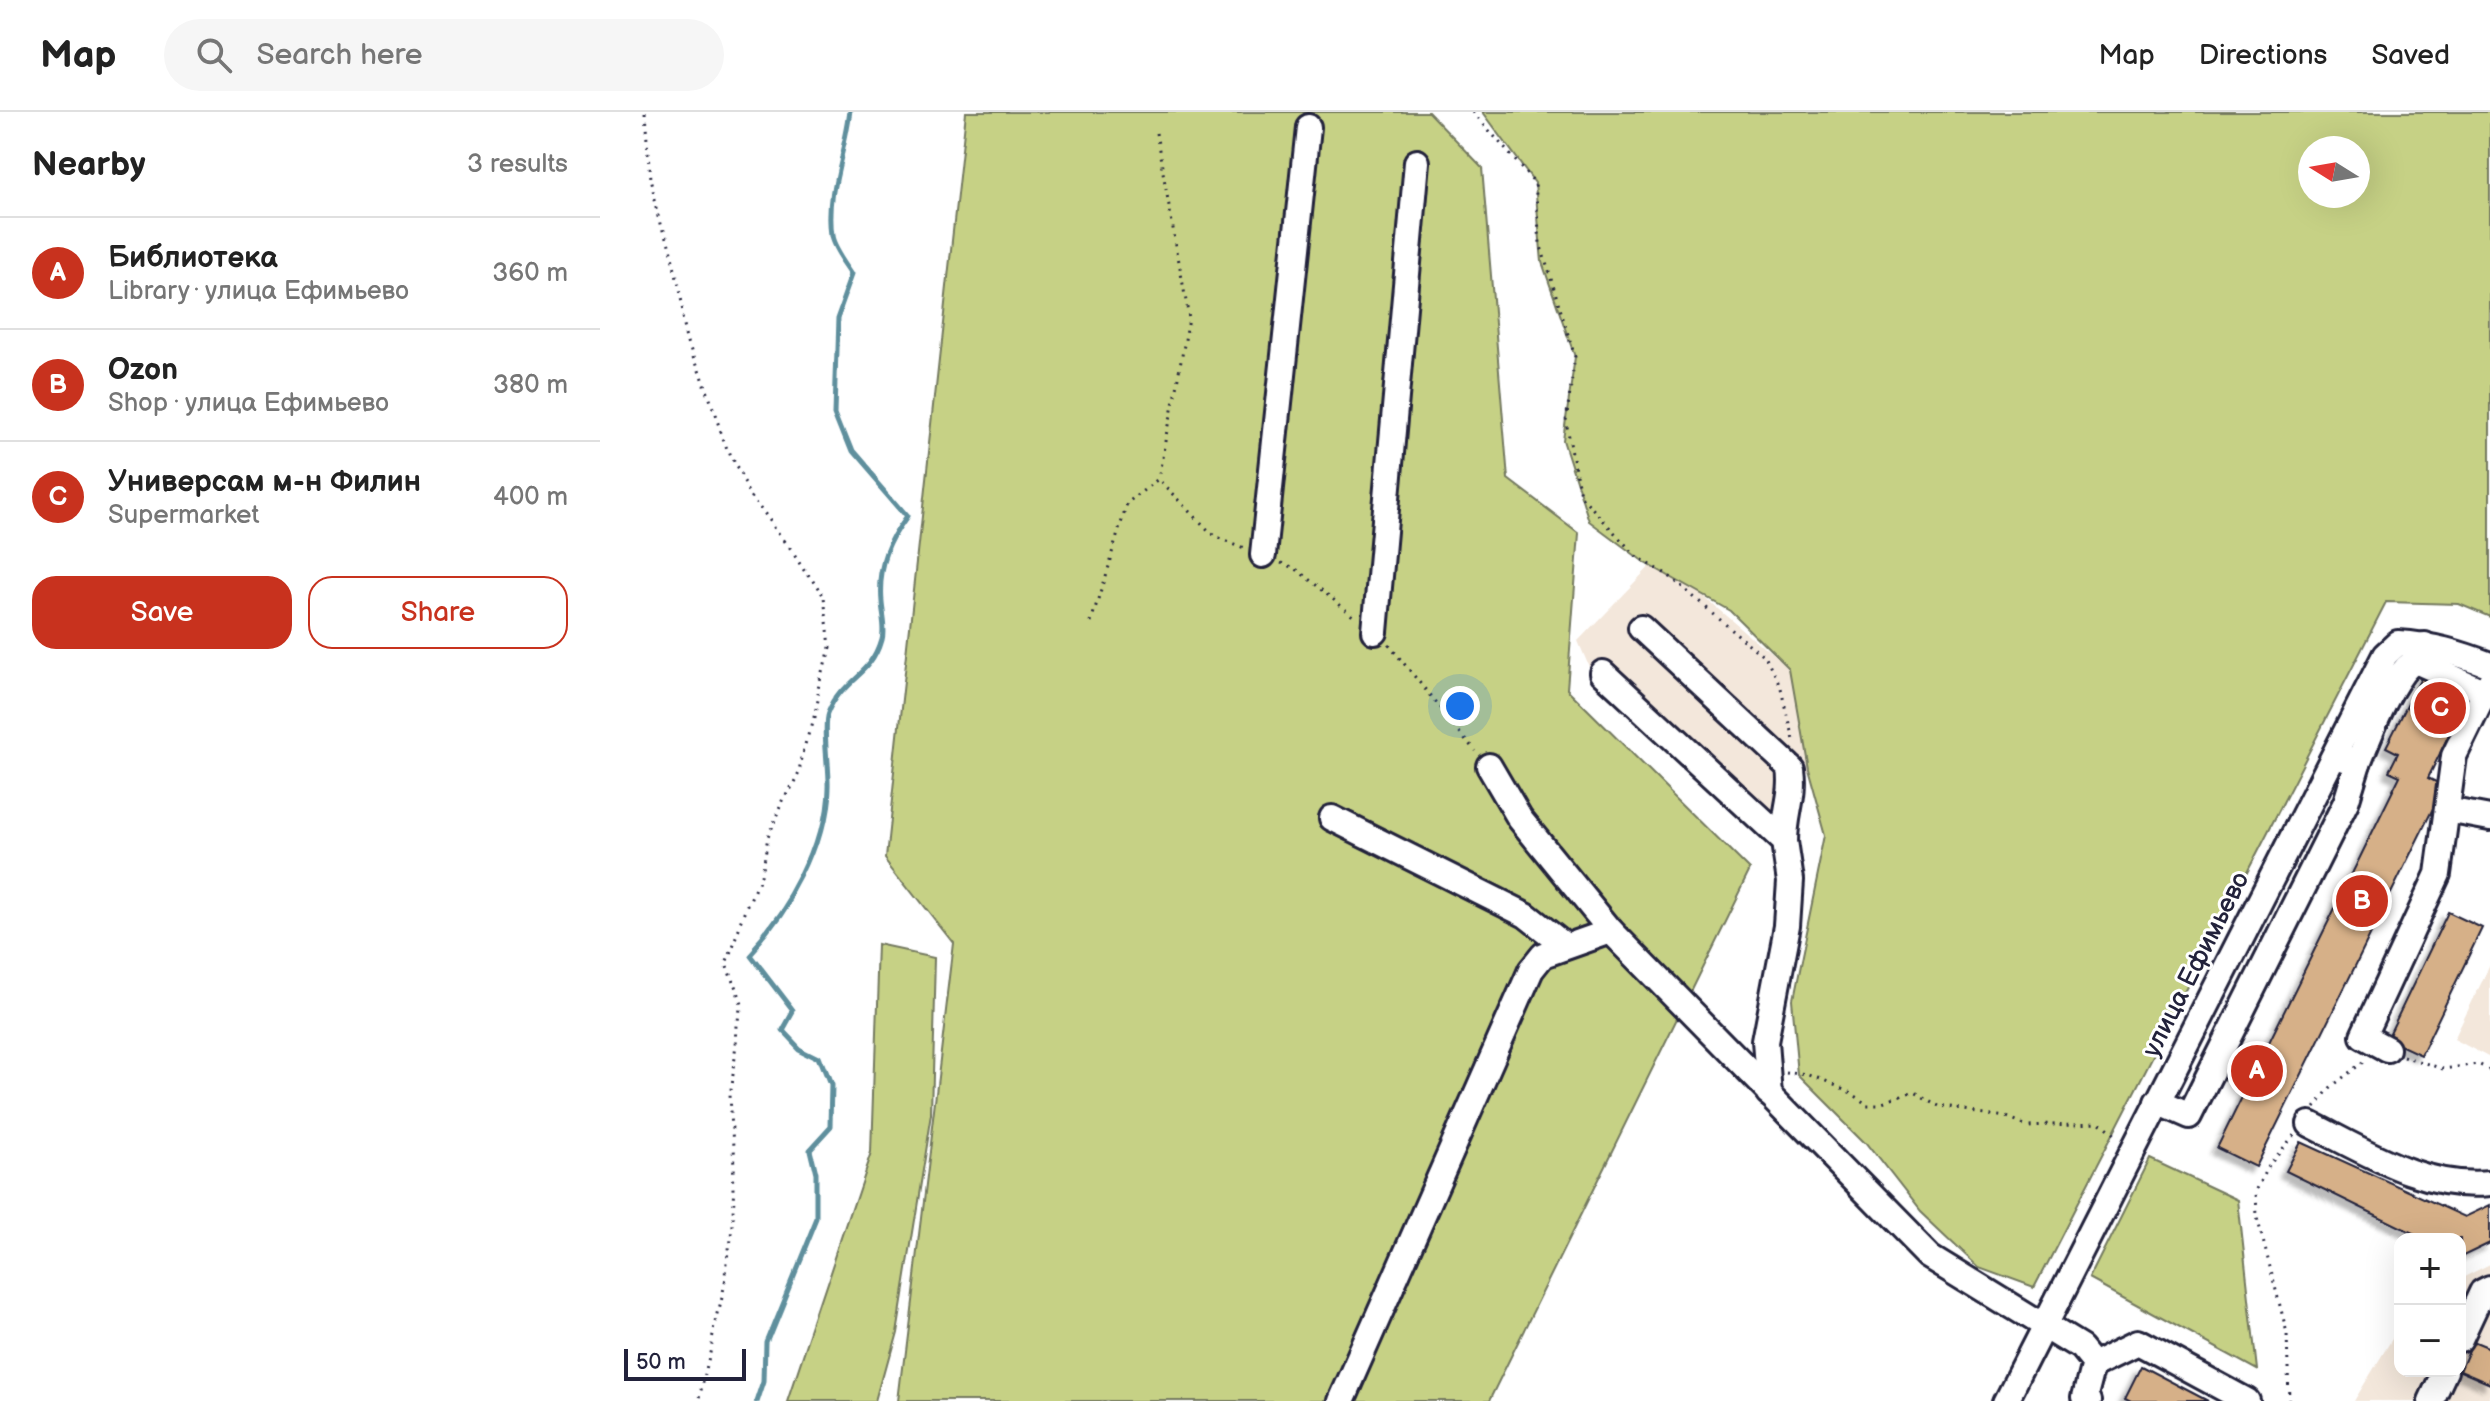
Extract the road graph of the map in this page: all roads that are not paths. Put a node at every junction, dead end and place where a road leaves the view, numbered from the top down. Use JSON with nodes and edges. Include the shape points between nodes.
{"nodes":[{"id":1,"x":1308,"y":127,"type":"dead end"},
{"id":2,"x":1417,"y":162,"type":"dead end"},
{"id":3,"x":1263,"y":555,"type":"road end"},
{"id":4,"x":1641,"y":628,"type":"dead end"},
{"id":5,"x":1375,"y":632,"type":"road end"},
{"id":6,"x":2422,"y":653,"type":"junction"},
{"id":7,"x":2490,"y":665,"type":"edge"},
{"id":8,"x":1603,"y":673,"type":"dead end"},
{"id":9,"x":2487,"y":687,"type":"edge"},
{"id":10,"x":2332,"y":755,"type":"junction"},
{"id":11,"x":2358,"y":763,"type":"junction"},
{"id":12,"x":1489,"y":766,"type":"road end"},
{"id":13,"x":2447,"y":810,"type":"junction"},
{"id":14,"x":1332,"y":818,"type":"dead end"},
{"id":15,"x":2490,"y":818,"type":"edge"},
{"id":16,"x":1784,"y":841,"type":"junction"},
{"id":17,"x":1611,"y":931,"type":"junction"},
{"id":18,"x":1564,"y":945,"type":"junction"},
{"id":19,"x":2387,"y":1049,"type":"road end"},
{"id":20,"x":1768,"y":1082,"type":"junction"},
{"id":21,"x":2157,"y":1102,"type":"junction"},
{"id":22,"x":2310,"y":1124,"type":"road end"},
{"id":23,"x":2490,"y":1183,"type":"edge"},
{"id":24,"x":2490,"y":1288,"type":"edge"},
{"id":25,"x":2043,"y":1326,"type":"junction"},
{"id":26,"x":2466,"y":1326,"type":"edge"},
{"id":27,"x":2093,"y":1364,"type":"junction"},
{"id":28,"x":2442,"y":1377,"type":"edge"},
{"id":29,"x":1341,"y":1401,"type":"edge"},
{"id":30,"x":2006,"y":1401,"type":"edge"},
{"id":31,"x":2088,"y":1401,"type":"edge"},
{"id":32,"x":2247,"y":1401,"type":"edge"},
{"id":33,"x":2431,"y":1401,"type":"edge"}],
"edges":[{"from":1,"to":3,"type":"street"},
{"from":2,"to":5,"type":"street"},
{"from":4,"to":16,"type":"street","via":[[1790,767],[1793,793],[1784,817]]},
{"from":6,"to":7,"type":"street","name":"улица Ефимьево","via":[[2451,650]]},
{"from":6,"to":9,"type":"street"},
{"from":6,"to":10,"type":"street","name":"улица Ефимьево","via":[[2398,643],[2385,655]]},
{"from":6,"to":11,"type":"street","via":[[2379,710]]},
{"from":8,"to":16,"type":"street"},
{"from":9,"to":13,"type":"street","via":[[2454,756]]},
{"from":10,"to":11,"type":"street"},
{"from":10,"to":21,"type":"street","name":"улица Ефимьево"},
{"from":11,"to":21,"type":"street","via":[[2346,802],[2189,1116]]},
{"from":12,"to":17,"type":"street","via":[[1520,819]]},
{"from":13,"to":15,"type":"street"},
{"from":13,"to":19,"type":"street","via":[[2438,874],[2363,1036]]},
{"from":14,"to":18,"type":"street","via":[[1526,915]]},
{"from":16,"to":20,"type":"street","via":[[1790,881],[1765,1041]]},
{"from":17,"to":18,"type":"street"},
{"from":17,"to":20,"type":"street"},
{"from":18,"to":29,"type":"street","via":[[1543,955],[1531,970]]},
{"from":20,"to":25,"type":"street","via":[[1930,1256]]},
{"from":21,"to":25,"type":"street","name":"улица Ефимьево"},
{"from":22,"to":23,"type":"street","via":[[2443,1183]]},
{"from":24,"to":26,"type":"street","via":[[2482,1292]]},
{"from":25,"to":27,"type":"street","via":[[2080,1348]]},
{"from":25,"to":30,"type":"street","name":"улица Ефимьево"},
{"from":27,"to":31,"type":"street","via":[[2084,1399]]},
{"from":27,"to":32,"type":"street","via":[[2138,1342]]},
{"from":28,"to":33,"type":"street"}]}
